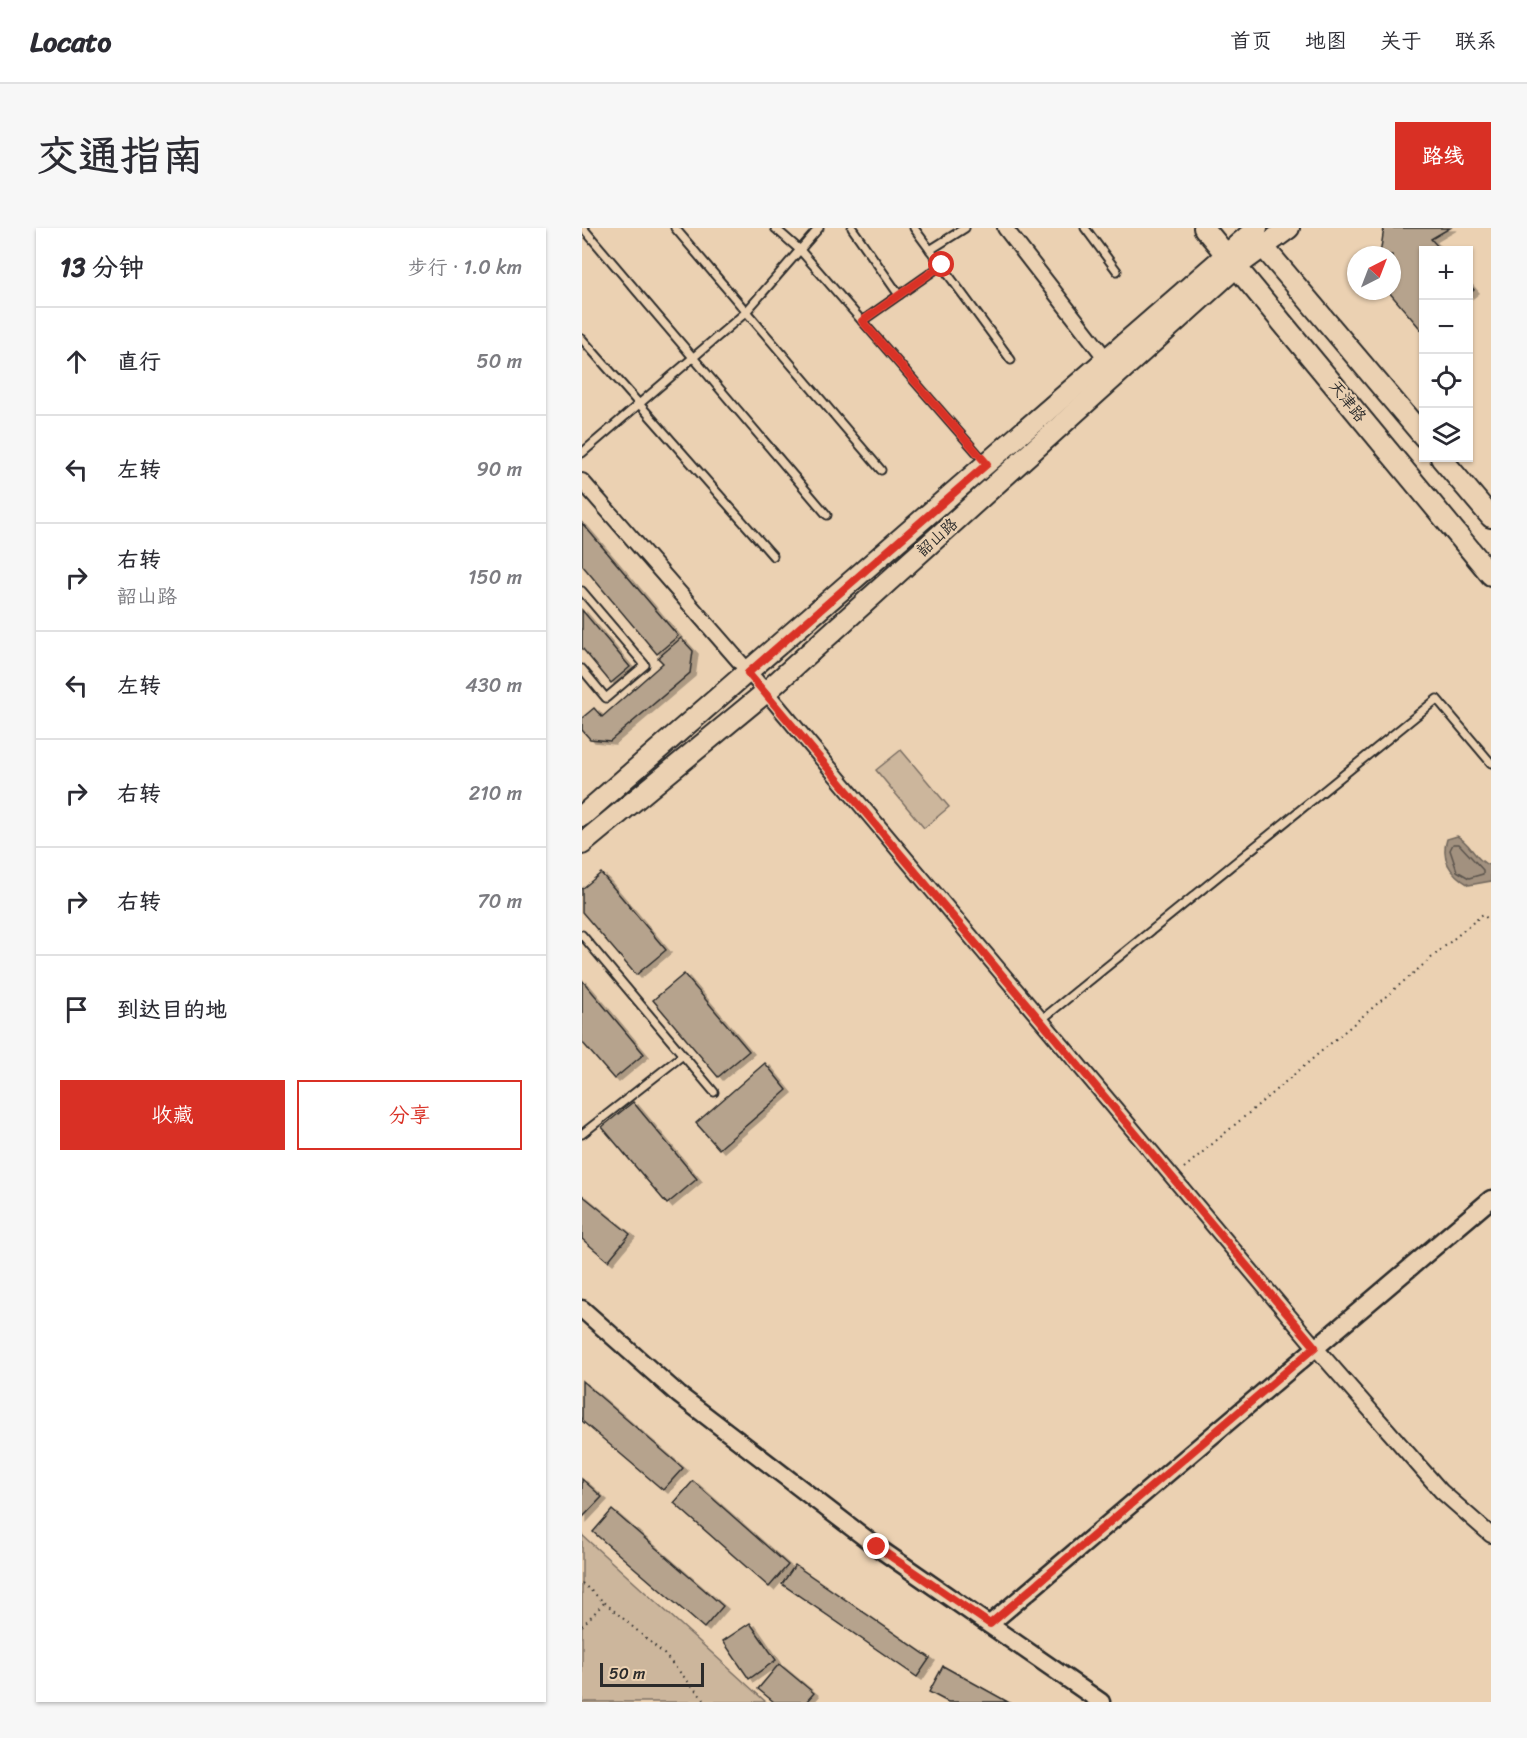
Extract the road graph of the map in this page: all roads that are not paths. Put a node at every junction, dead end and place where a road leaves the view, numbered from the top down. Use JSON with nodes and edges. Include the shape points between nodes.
{"nodes":[{"id":1,"x":675,"y":228,"type":"edge"},
{"id":2,"x":775,"y":228,"type":"edge"},
{"id":3,"x":819,"y":228,"type":"edge"},
{"id":4,"x":852,"y":228,"type":"edge"},
{"id":5,"x":914,"y":228,"type":"edge"},
{"id":6,"x":964,"y":228,"type":"edge"},
{"id":7,"x":1005,"y":228,"type":"edge"},
{"id":8,"x":1085,"y":228,"type":"edge"},
{"id":9,"x":1204,"y":228,"type":"edge"},
{"id":10,"x":1289,"y":228,"type":"edge"},
{"id":11,"x":585,"y":231,"type":"edge"},
{"id":12,"x":1255,"y":233,"type":"edge"},
{"id":13,"x":800,"y":250,"type":"junction"},
{"id":14,"x":930,"y":250,"type":"junction"},
{"id":15,"x":1232,"y":260,"type":"junction"},
{"id":16,"x":942,"y":265,"type":"junction"},
{"id":17,"x":1117,"y":271,"type":"dead end"},
{"id":18,"x":899,"y":295,"type":"junction"},
{"id":19,"x":745,"y":313,"type":"junction"},
{"id":20,"x":862,"y":321,"type":"junction"},
{"id":21,"x":582,"y":339,"type":"edge"},
{"id":22,"x":694,"y":357,"type":"junction"},
{"id":23,"x":1011,"y":360,"type":"dead end"},
{"id":24,"x":1107,"y":360,"type":"junction"},
{"id":25,"x":639,"y":405,"type":"junction"},
{"id":26,"x":1419,"y":430,"type":"edge"},
{"id":27,"x":582,"y":453,"type":"edge"},
{"id":28,"x":1444,"y":462,"type":"edge"},
{"id":29,"x":987,"y":464,"type":"junction"},
{"id":30,"x":881,"y":470,"type":"dead end"},
{"id":31,"x":582,"y":481,"type":"edge"},
{"id":32,"x":827,"y":515,"type":"dead end"},
{"id":33,"x":1491,"y":517,"type":"edge"},
{"id":34,"x":773,"y":556,"type":"dead end"},
{"id":35,"x":1491,"y":575,"type":"edge"},
{"id":36,"x":582,"y":591,"type":"edge"},
{"id":37,"x":582,"y":669,"type":"edge"},
{"id":38,"x":748,"y":673,"type":"junction"},
{"id":39,"x":765,"y":692,"type":"junction"},
{"id":40,"x":1491,"y":763,"type":"edge"},
{"id":41,"x":582,"y":816,"type":"edge"},
{"id":42,"x":582,"y":844,"type":"edge"},
{"id":43,"x":582,"y":935,"type":"edge"},
{"id":44,"x":1041,"y":1020,"type":"junction"},
{"id":45,"x":683,"y":1054,"type":"junction"},
{"id":46,"x":714,"y":1092,"type":"dead end"},
{"id":47,"x":582,"y":1134,"type":"edge"},
{"id":48,"x":1491,"y":1199,"type":"edge"},
{"id":49,"x":582,"y":1309,"type":"edge"},
{"id":50,"x":1315,"y":1347,"type":"junction"},
{"id":51,"x":1491,"y":1535,"type":"edge"},
{"id":52,"x":990,"y":1624,"type":"junction"},
{"id":53,"x":1101,"y":1702,"type":"edge"}],
"edges":[{"from":1,"to":19,"type":"lane"},
{"from":2,"to":13,"type":"lane"},
{"from":3,"to":13,"type":"lane"},
{"from":4,"to":18,"type":"lane"},
{"from":5,"to":14,"type":"lane"},
{"from":6,"to":14,"type":"lane"},
{"from":7,"to":24,"type":"street"},
{"from":8,"to":17,"type":"lane"},
{"from":9,"to":15,"type":"main road","name":"天津路"},
{"from":10,"to":12,"type":"main road","name":"韶山路"},
{"from":11,"to":22,"type":"lane"},
{"from":12,"to":15,"type":"main road","name":"韶山路"},
{"from":12,"to":26,"type":"main road"},
{"from":13,"to":19,"type":"lane"},
{"from":13,"to":20,"type":"lane"},
{"from":14,"to":16,"type":"lane"},
{"from":15,"to":24,"type":"main road","name":"韶山路"},
{"from":15,"to":35,"type":"main road","name":"天津路"},
{"from":15,"to":39,"type":"main road","name":"韶山路"},
{"from":16,"to":18,"type":"lane"},
{"from":16,"to":23,"type":"lane"},
{"from":18,"to":20,"type":"lane"},
{"from":19,"to":22,"type":"lane"},
{"from":19,"to":30,"type":"lane"},
{"from":20,"to":29,"type":"lane"},
{"from":21,"to":25,"type":"lane"},
{"from":22,"to":25,"type":"lane"},
{"from":22,"to":32,"type":"lane"},
{"from":24,"to":29,"type":"main road","name":"韶山路"},
{"from":25,"to":27,"type":"lane"},
{"from":25,"to":34,"type":"lane"},
{"from":28,"to":33,"type":"main road"},
{"from":29,"to":38,"type":"main road","name":"韶山路"},
{"from":31,"to":38,"type":"street"},
{"from":36,"to":37,"type":"lane","via":[[645,665],[606,698]]},
{"from":38,"to":39,"type":"street"},
{"from":38,"to":41,"type":"main road","name":"韶山路"},
{"from":39,"to":42,"type":"main road","name":"韶山路"},
{"from":39,"to":44,"type":"street"},
{"from":40,"to":44,"type":"lane","via":[[1437,699]]},
{"from":43,"to":45,"type":"lane"},
{"from":44,"to":50,"type":"street"},
{"from":45,"to":46,"type":"lane"},
{"from":45,"to":47,"type":"lane"},
{"from":48,"to":50,"type":"street"},
{"from":49,"to":52,"type":"street","via":[[679,1395],[877,1547]]},
{"from":50,"to":51,"type":"street","via":[[1441,1491]]},
{"from":50,"to":52,"type":"street"},
{"from":52,"to":53,"type":"street"}]}
